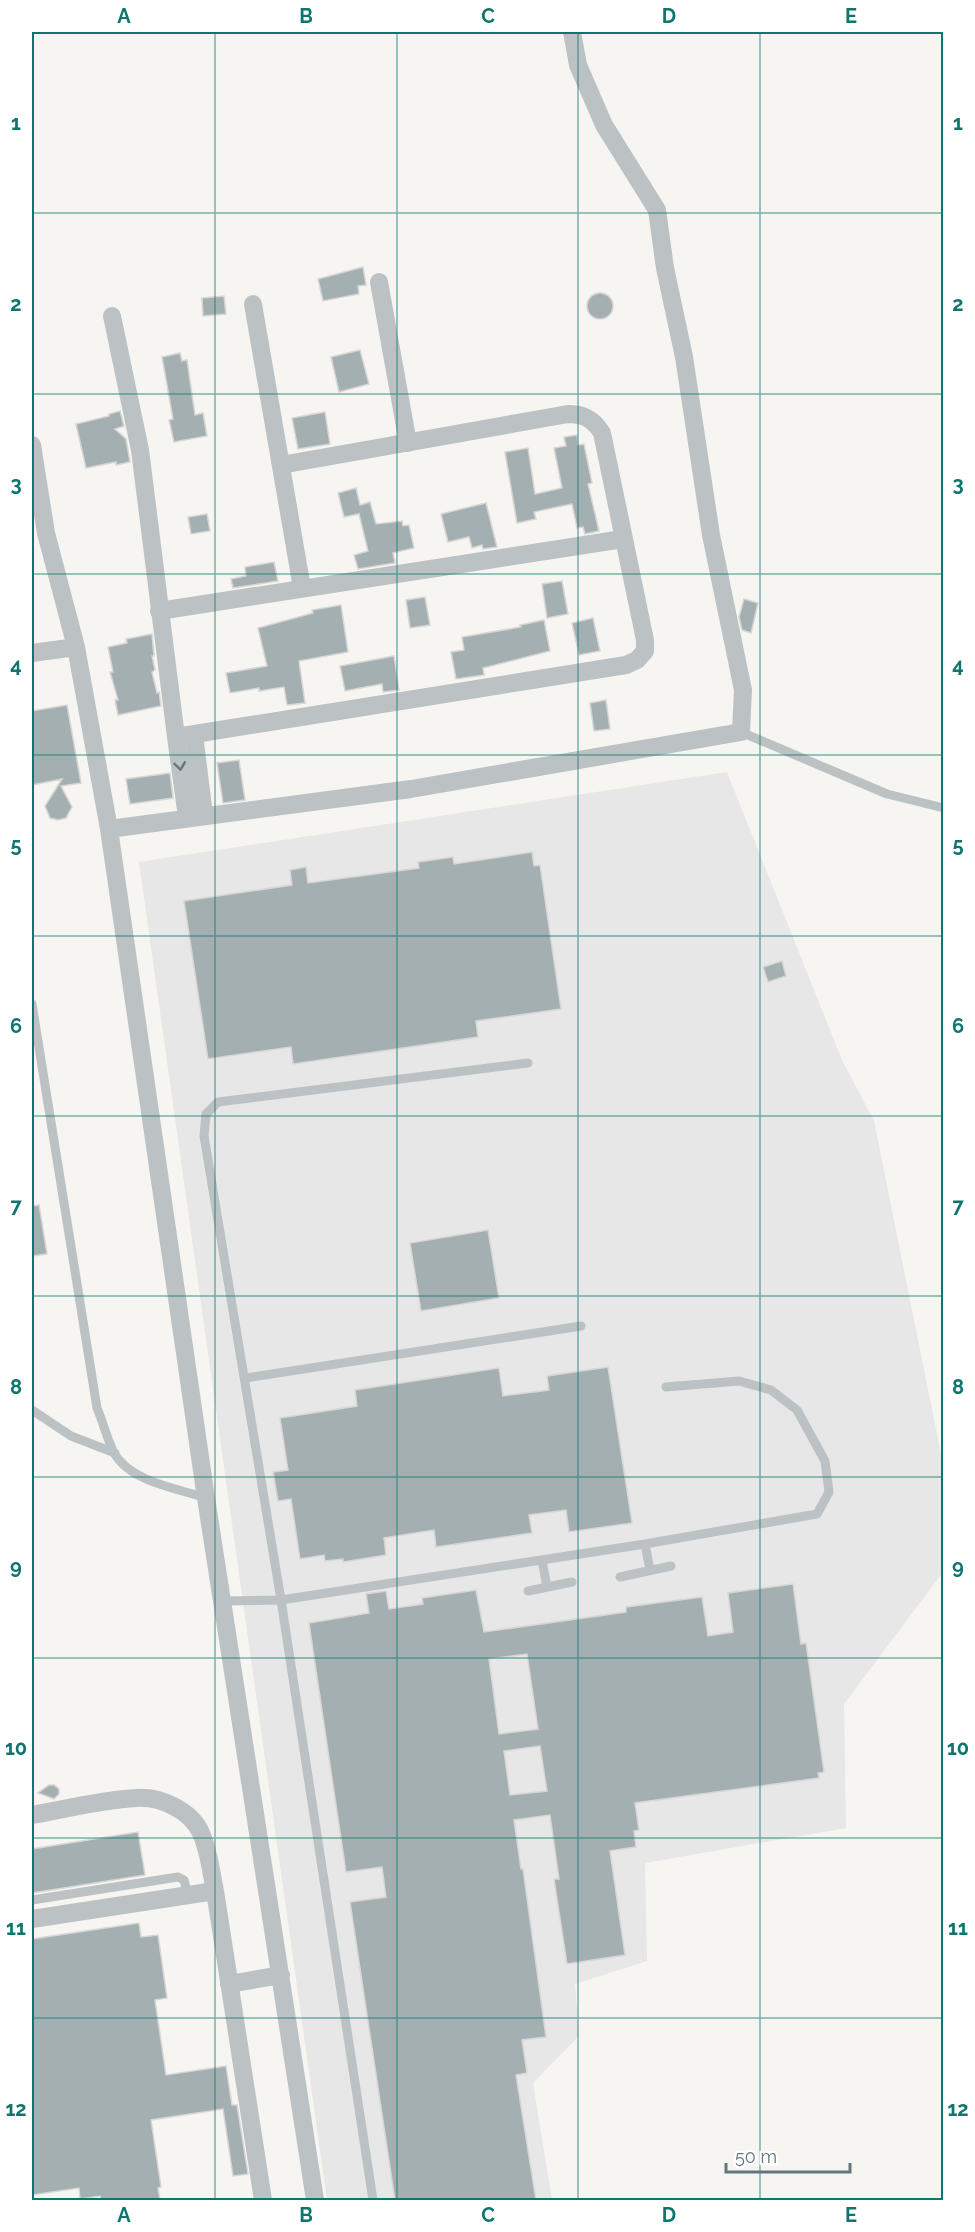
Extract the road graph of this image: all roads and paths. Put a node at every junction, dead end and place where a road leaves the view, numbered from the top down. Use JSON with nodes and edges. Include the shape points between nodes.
{"nodes":[{"id":1,"x":572,"y":32,"type":"edge"},
{"id":2,"x":379,"y":282,"type":"dead end"},
{"id":3,"x":253,"y":304,"type":"dead end"},
{"id":4,"x":112,"y":316,"type":"dead end"},
{"id":5,"x":408,"y":443,"type":"junction"},
{"id":6,"x":32,"y":445,"type":"edge"},
{"id":7,"x":281,"y":465,"type":"junction"},
{"id":8,"x":623,"y":539,"type":"junction"},
{"id":9,"x":302,"y":588,"type":"junction"},
{"id":10,"x":159,"y":610,"type":"junction"},
{"id":11,"x":76,"y":647,"type":"junction"},
{"id":12,"x":32,"y":653,"type":"edge"},
{"id":13,"x":741,"y":732,"type":"junction"},
{"id":14,"x":185,"y":736,"type":"junction"},
{"id":15,"x":944,"y":808,"type":"edge"},
{"id":16,"x":196,"y":816,"type":"junction"},
{"id":17,"x":109,"y":828,"type":"junction"},
{"id":18,"x":32,"y":1004,"type":"edge"},
{"id":19,"x":528,"y":1063,"type":"dead end"},
{"id":20,"x":581,"y":1326,"type":"dead end"},
{"id":21,"x":246,"y":1378,"type":"junction"},
{"id":22,"x":666,"y":1387,"type":"dead end"},
{"id":23,"x":32,"y":1410,"type":"edge"},
{"id":24,"x":115,"y":1453,"type":"junction"},
{"id":25,"x":206,"y":1498,"type":"junction"},
{"id":26,"x":645,"y":1544,"type":"junction"},
{"id":27,"x":543,"y":1560,"type":"junction"},
{"id":28,"x":672,"y":1566,"type":"dead end"},
{"id":29,"x":650,"y":1570,"type":"junction"},
{"id":30,"x":620,"y":1576,"type":"dead end"},
{"id":31,"x":572,"y":1582,"type":"dead end"},
{"id":32,"x":547,"y":1587,"type":"junction"},
{"id":33,"x":528,"y":1590,"type":"dead end"},
{"id":34,"x":281,"y":1599,"type":"junction"},
{"id":35,"x":224,"y":1601,"type":"junction"},
{"id":36,"x":32,"y":1815,"type":"edge"},
{"id":37,"x":215,"y":1891,"type":"junction"},
{"id":38,"x":188,"y":1895,"type":"junction"},
{"id":39,"x":32,"y":1900,"type":"edge"},
{"id":40,"x":32,"y":1919,"type":"edge"},
{"id":41,"x":281,"y":1975,"type":"junction"},
{"id":42,"x":229,"y":1984,"type":"junction"},
{"id":43,"x":263,"y":2200,"type":"edge"},
{"id":44,"x":315,"y":2200,"type":"edge"},
{"id":45,"x":373,"y":2200,"type":"edge"}],
"edges":[{"from":1,"to":13,"type":"street","via":[[578,65],[604,125],[657,210],[711,535],[743,690]]},
{"from":2,"to":5,"type":"street"},
{"from":3,"to":7,"type":"street"},
{"from":4,"to":10,"type":"street","via":[[140,450]]},
{"from":5,"to":7,"type":"street"},
{"from":5,"to":8,"type":"street","via":[[568,414],[588,417],[602,433]]},
{"from":6,"to":11,"type":"street","via":[[46,533]]},
{"from":7,"to":9,"type":"street"},
{"from":8,"to":9,"type":"street"},
{"from":8,"to":14,"type":"street","via":[[645,640],[645,651],[626,665]]},
{"from":9,"to":10,"type":"street"},
{"from":10,"to":14,"type":"street"},
{"from":11,"to":12,"type":"street"},
{"from":11,"to":17,"type":"street"},
{"from":13,"to":15,"type":"lane","via":[[887,794]]},
{"from":13,"to":16,"type":"street","via":[[411,789]]},
{"from":14,"to":16,"type":"street"},
{"from":16,"to":17,"type":"street"},
{"from":17,"to":25,"type":"street"},
{"from":18,"to":24,"type":"lane","via":[[97,1408]]},
{"from":19,"to":21,"type":"lane","via":[[218,1102],[206,1114],[204,1136]]},
{"from":20,"to":21,"type":"lane"},
{"from":21,"to":34,"type":"lane"},
{"from":22,"to":26,"type":"lane","via":[[739,1381],[771,1390],[797,1410],[825,1461],[830,1492],[817,1514]]},
{"from":23,"to":24,"type":"lane","via":[[71,1436]]},
{"from":24,"to":25,"type":"lane","via":[[131,1471]]},
{"from":25,"to":35,"type":"street"},
{"from":26,"to":27,"type":"lane"},
{"from":26,"to":29,"type":"lane"},
{"from":27,"to":32,"type":"lane"},
{"from":27,"to":34,"type":"lane"},
{"from":28,"to":29,"type":"lane"},
{"from":29,"to":30,"type":"lane"},
{"from":31,"to":32,"type":"lane"},
{"from":32,"to":33,"type":"lane"},
{"from":34,"to":35,"type":"lane"},
{"from":34,"to":45,"type":"lane"},
{"from":35,"to":41,"type":"street"},
{"from":36,"to":37,"type":"street","via":[[138,1797],[162,1801],[183,1811],[201,1831]]},
{"from":37,"to":38,"type":"street"},
{"from":37,"to":42,"type":"street"},
{"from":38,"to":39,"type":"lane","via":[[184,1880],[178,1877]]},
{"from":38,"to":40,"type":"street"},
{"from":41,"to":42,"type":"street"},
{"from":41,"to":44,"type":"street"},
{"from":42,"to":43,"type":"street"}]}
